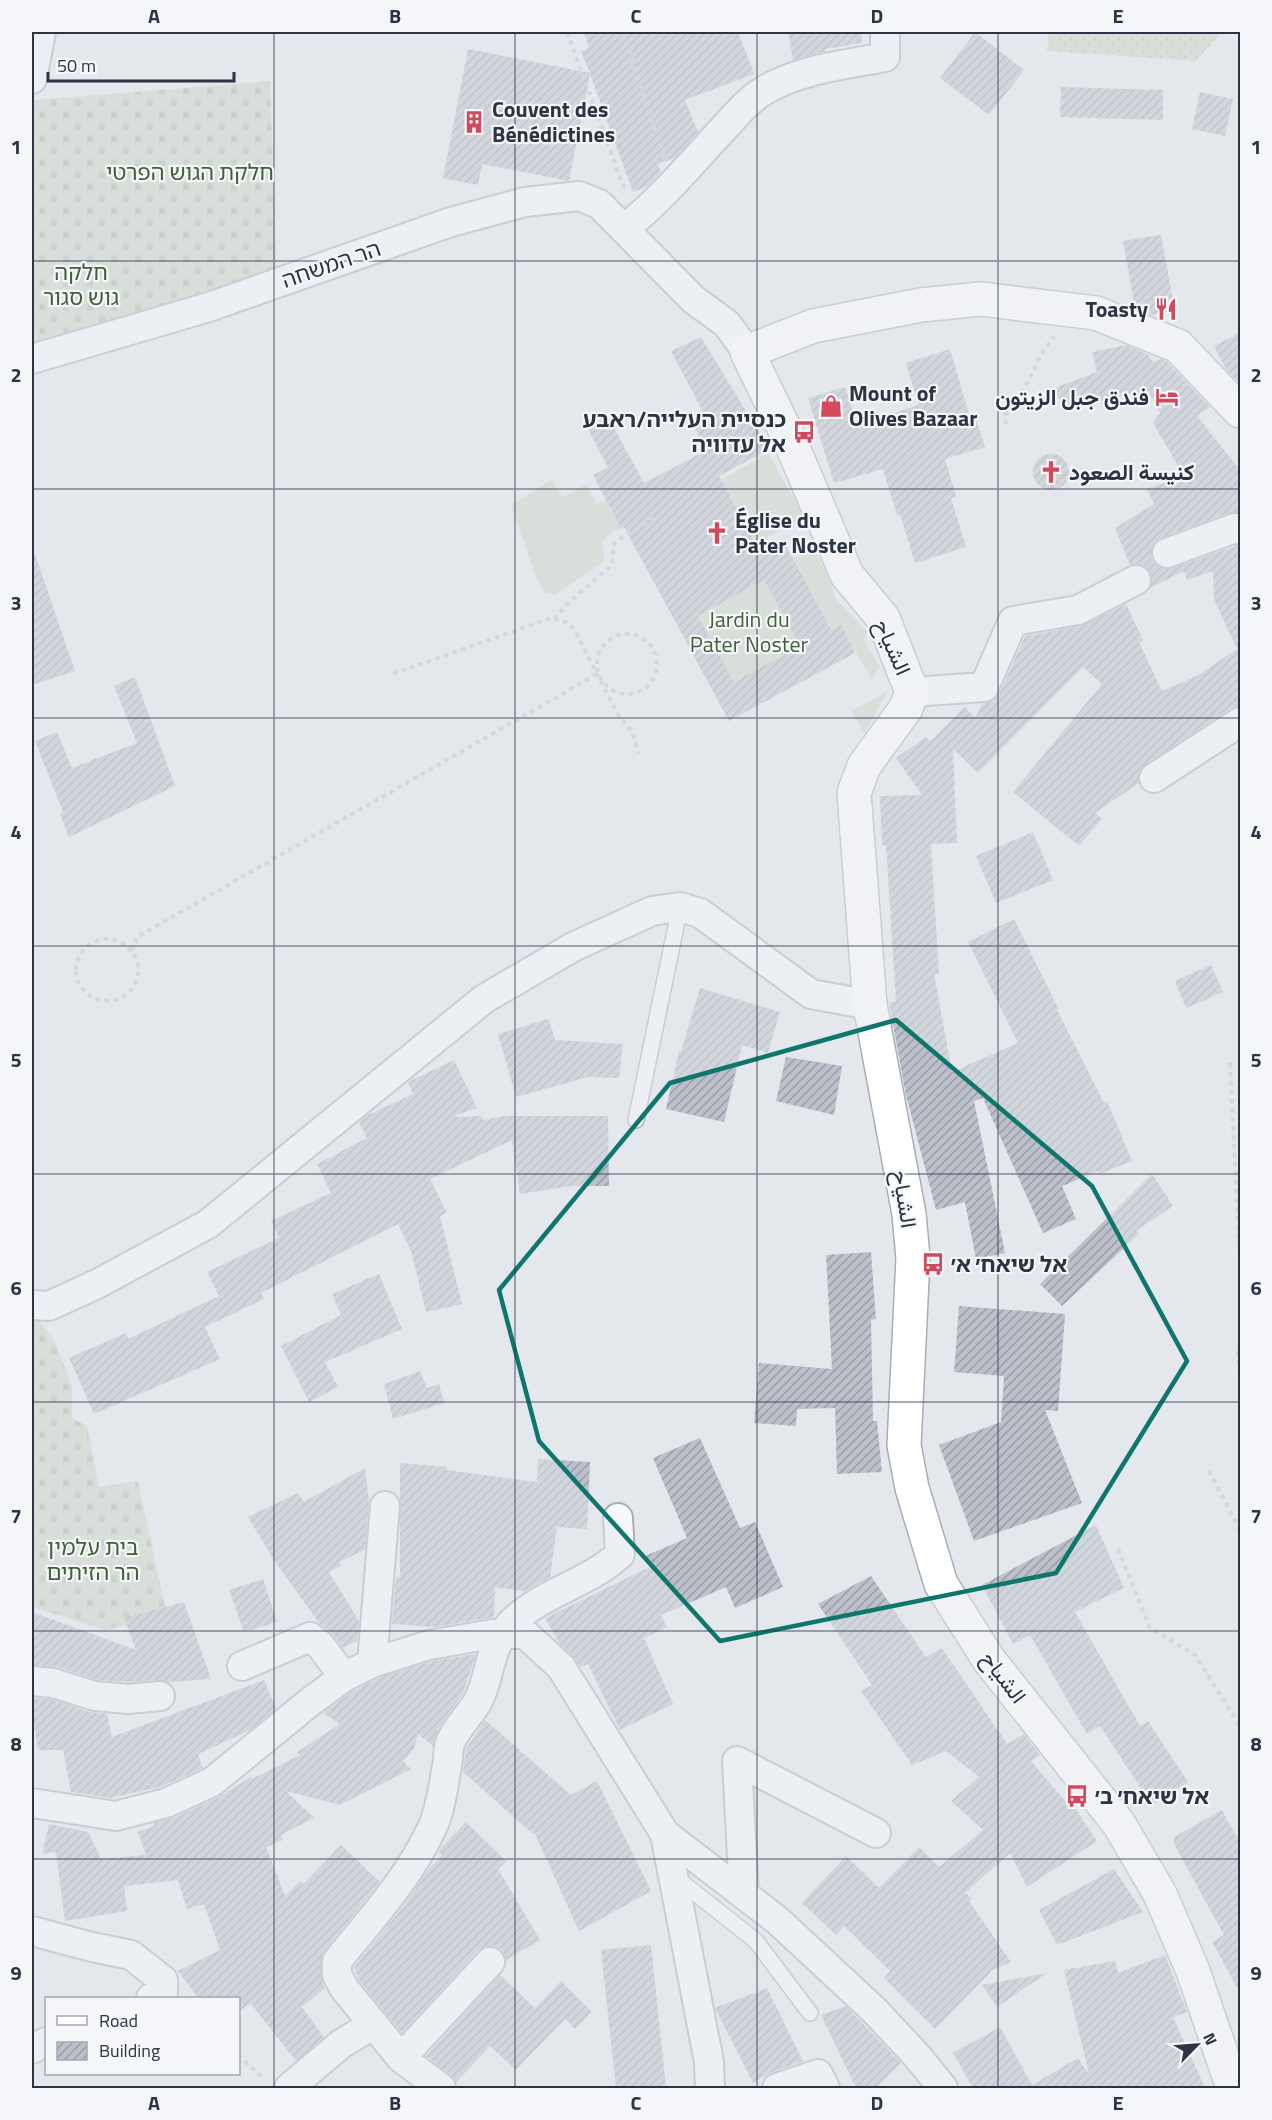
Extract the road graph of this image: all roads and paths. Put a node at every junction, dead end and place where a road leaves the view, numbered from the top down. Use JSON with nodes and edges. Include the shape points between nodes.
{"nodes":[{"id":1,"x":41,"y":32,"type":"edge"},
{"id":2,"x":567,"y":32,"type":"edge"},
{"id":3,"x":885,"y":32,"type":"edge"},
{"id":4,"x":623,"y":33,"type":"edge"},
{"id":5,"x":32,"y":79,"type":"edge"},
{"id":6,"x":672,"y":183,"type":"junction"},
{"id":7,"x":629,"y":225,"type":"junction"},
{"id":8,"x":747,"y":352,"type":"junction"},
{"id":9,"x":1041,"y":354,"type":"dead end"},
{"id":10,"x":32,"y":359,"type":"edge"},
{"id":11,"x":1237,"y":401,"type":"edge"},
{"id":12,"x":1006,"y":424,"type":"dead end"},
{"id":13,"x":653,"y":518,"type":"dead end"},
{"id":14,"x":1240,"y":530,"type":"edge"},
{"id":15,"x":1167,"y":553,"type":"dead end"},
{"id":16,"x":1136,"y":580,"type":"dead end"},
{"id":17,"x":554,"y":619,"type":"junction"},
{"id":18,"x":393,"y":674,"type":"dead end"},
{"id":19,"x":597,"y":674,"type":"junction"},
{"id":20,"x":912,"y":692,"type":"junction"},
{"id":21,"x":1240,"y":722,"type":"edge"},
{"id":22,"x":638,"y":753,"type":"dead end"},
{"id":23,"x":1154,"y":778,"type":"dead end"},
{"id":24,"x":680,"y":907,"type":"junction"},
{"id":25,"x":132,"y":951,"type":"junction"},
{"id":26,"x":870,"y":1005,"type":"junction"},
{"id":27,"x":1230,"y":1063,"type":"dead end"},
{"id":28,"x":636,"y":1120,"type":"dead end"},
{"id":29,"x":1240,"y":1263,"type":"edge"},
{"id":30,"x":32,"y":1305,"type":"edge"},
{"id":31,"x":1240,"y":1342,"type":"edge"},
{"id":32,"x":1240,"y":1373,"type":"edge"},
{"id":33,"x":1209,"y":1471,"type":"dead end"},
{"id":34,"x":385,"y":1506,"type":"dead end"},
{"id":35,"x":618,"y":1518,"type":"dead end"},
{"id":36,"x":1240,"y":1531,"type":"edge"},
{"id":37,"x":1118,"y":1549,"type":"dead end"},
{"id":38,"x":503,"y":1634,"type":"junction"},
{"id":39,"x":372,"y":1663,"type":"junction"},
{"id":40,"x":242,"y":1666,"type":"dead end"},
{"id":41,"x":344,"y":1677,"type":"junction"},
{"id":42,"x":32,"y":1681,"type":"edge"},
{"id":43,"x":160,"y":1696,"type":"dead end"},
{"id":44,"x":1240,"y":1726,"type":"edge"},
{"id":45,"x":32,"y":1803,"type":"edge"},
{"id":46,"x":876,"y":1833,"type":"dead end"},
{"id":47,"x":665,"y":1834,"type":"junction"},
{"id":48,"x":673,"y":1875,"type":"junction"},
{"id":49,"x":744,"y":1895,"type":"junction"},
{"id":50,"x":32,"y":1930,"type":"edge"},
{"id":51,"x":490,"y":1962,"type":"dead end"},
{"id":52,"x":153,"y":1997,"type":"edge"},
{"id":53,"x":810,"y":2013,"type":"dead end"},
{"id":54,"x":374,"y":2024,"type":"junction"},
{"id":55,"x":240,"y":2056,"type":"edge"},
{"id":56,"x":401,"y":2058,"type":"junction"},
{"id":57,"x":278,"y":2085,"type":"edge"},
{"id":58,"x":441,"y":2088,"type":"edge"},
{"id":59,"x":710,"y":2088,"type":"edge"},
{"id":60,"x":777,"y":2088,"type":"edge"},
{"id":61,"x":825,"y":2088,"type":"edge"},
{"id":62,"x":943,"y":2088,"type":"edge"},
{"id":63,"x":1233,"y":2088,"type":"edge"}],
"edges":[{"from":1,"to":5,"type":"street"},
{"from":2,"to":7,"type":"path"},
{"from":3,"to":6,"type":"street","via":[[885,57],[810,71],[755,96]]},
{"from":4,"to":6,"type":"path"},
{"from":6,"to":7,"type":"street"},
{"from":7,"to":8,"type":"street","name":"הר המשחה","via":[[694,300],[727,324]]},
{"from":7,"to":10,"type":"street","name":"הר המשחה","via":[[599,204],[579,196],[525,202],[451,222],[209,308]]},
{"from":8,"to":11,"type":"street","via":[[813,326],[921,305],[981,299],[1096,313],[1178,346]]},
{"from":8,"to":20,"type":"street","name":"الشياح","via":[[847,574],[883,618]]},
{"from":9,"to":12,"type":"path","via":[[1028,382],[1005,415]]},
{"from":13,"to":17,"type":"path","via":[[614,543],[612,565]]},
{"from":14,"to":15,"type":"street","via":[[1234,528]]},
{"from":16,"to":20,"type":"street","via":[[1078,610],[1013,621],[984,687]]},
{"from":17,"to":18,"type":"path"},
{"from":17,"to":19,"type":"path","via":[[574,629]]},
{"from":19,"to":19,"type":"path","via":[[621,694],[640,691],[656,673],[655,652],[639,637],[619,635],[609,639],[599,653]]},
{"from":19,"to":22,"type":"path","via":[[617,713],[633,733]]},
{"from":19,"to":25,"type":"path","via":[[137,937]]},
{"from":20,"to":26,"type":"street","name":"الشياح","via":[[906,708],[864,766],[854,793]]},
{"from":21,"to":23,"type":"street"},
{"from":24,"to":26,"type":"street","via":[[700,913],[811,994]]},
{"from":24,"to":28,"type":"lane"},
{"from":24,"to":30,"type":"street","via":[[652,911],[573,947],[484,999],[208,1224],[97,1284],[49,1306]]},
{"from":25,"to":25,"type":"path","via":[[138,972],[128,993],[105,1001],[85,993],[75,968],[83,948],[101,939],[112,939]]},
{"from":26,"to":63,"type":"street","name":"الشياح","via":[[909,1214],[913,1258],[904,1445],[912,1488],[941,1584],[989,1660],[1119,1824],[1160,1894],[1193,1971]]},
{"from":27,"to":29,"type":"path"},
{"from":31,"to":32,"type":"path"},
{"from":33,"to":36,"type":"path"},
{"from":34,"to":39,"type":"street"},
{"from":35,"to":38,"type":"street","via":[[620,1554],[607,1566],[534,1606]]},
{"from":37,"to":44,"type":"path","via":[[1150,1628],[1195,1655]]},
{"from":38,"to":39,"type":"street","via":[[429,1645]]},
{"from":38,"to":47,"type":"street","via":[[525,1634],[561,1667]]},
{"from":38,"to":54,"type":"street","via":[[478,1701],[450,1743],[433,1826],[409,1872],[337,1961],[337,1975],[344,1988]]},
{"from":39,"to":41,"type":"street"},
{"from":40,"to":41,"type":"street","via":[[310,1637]]},
{"from":41,"to":45,"type":"street","via":[[212,1782],[166,1803],[116,1816]]},
{"from":42,"to":43,"type":"street","via":[[95,1696]]},
{"from":46,"to":49,"type":"street","via":[[737,1761]]},
{"from":47,"to":48,"type":"street"},
{"from":47,"to":49,"type":"street"},
{"from":48,"to":53,"type":"lane","via":[[756,1941]]},
{"from":48,"to":59,"type":"street","via":[[709,2062]]},
{"from":49,"to":62,"type":"street","via":[[777,1920],[874,2010]]},
{"from":50,"to":52,"type":"street","via":[[130,1954],[163,1980],[162,1993]]},
{"from":51,"to":56,"type":"street"},
{"from":54,"to":56,"type":"street"},
{"from":54,"to":57,"type":"street"},
{"from":55,"to":57,"type":"path"},
{"from":56,"to":58,"type":"street"},
{"from":60,"to":61,"type":"street","via":[[818,2074]]}]}
